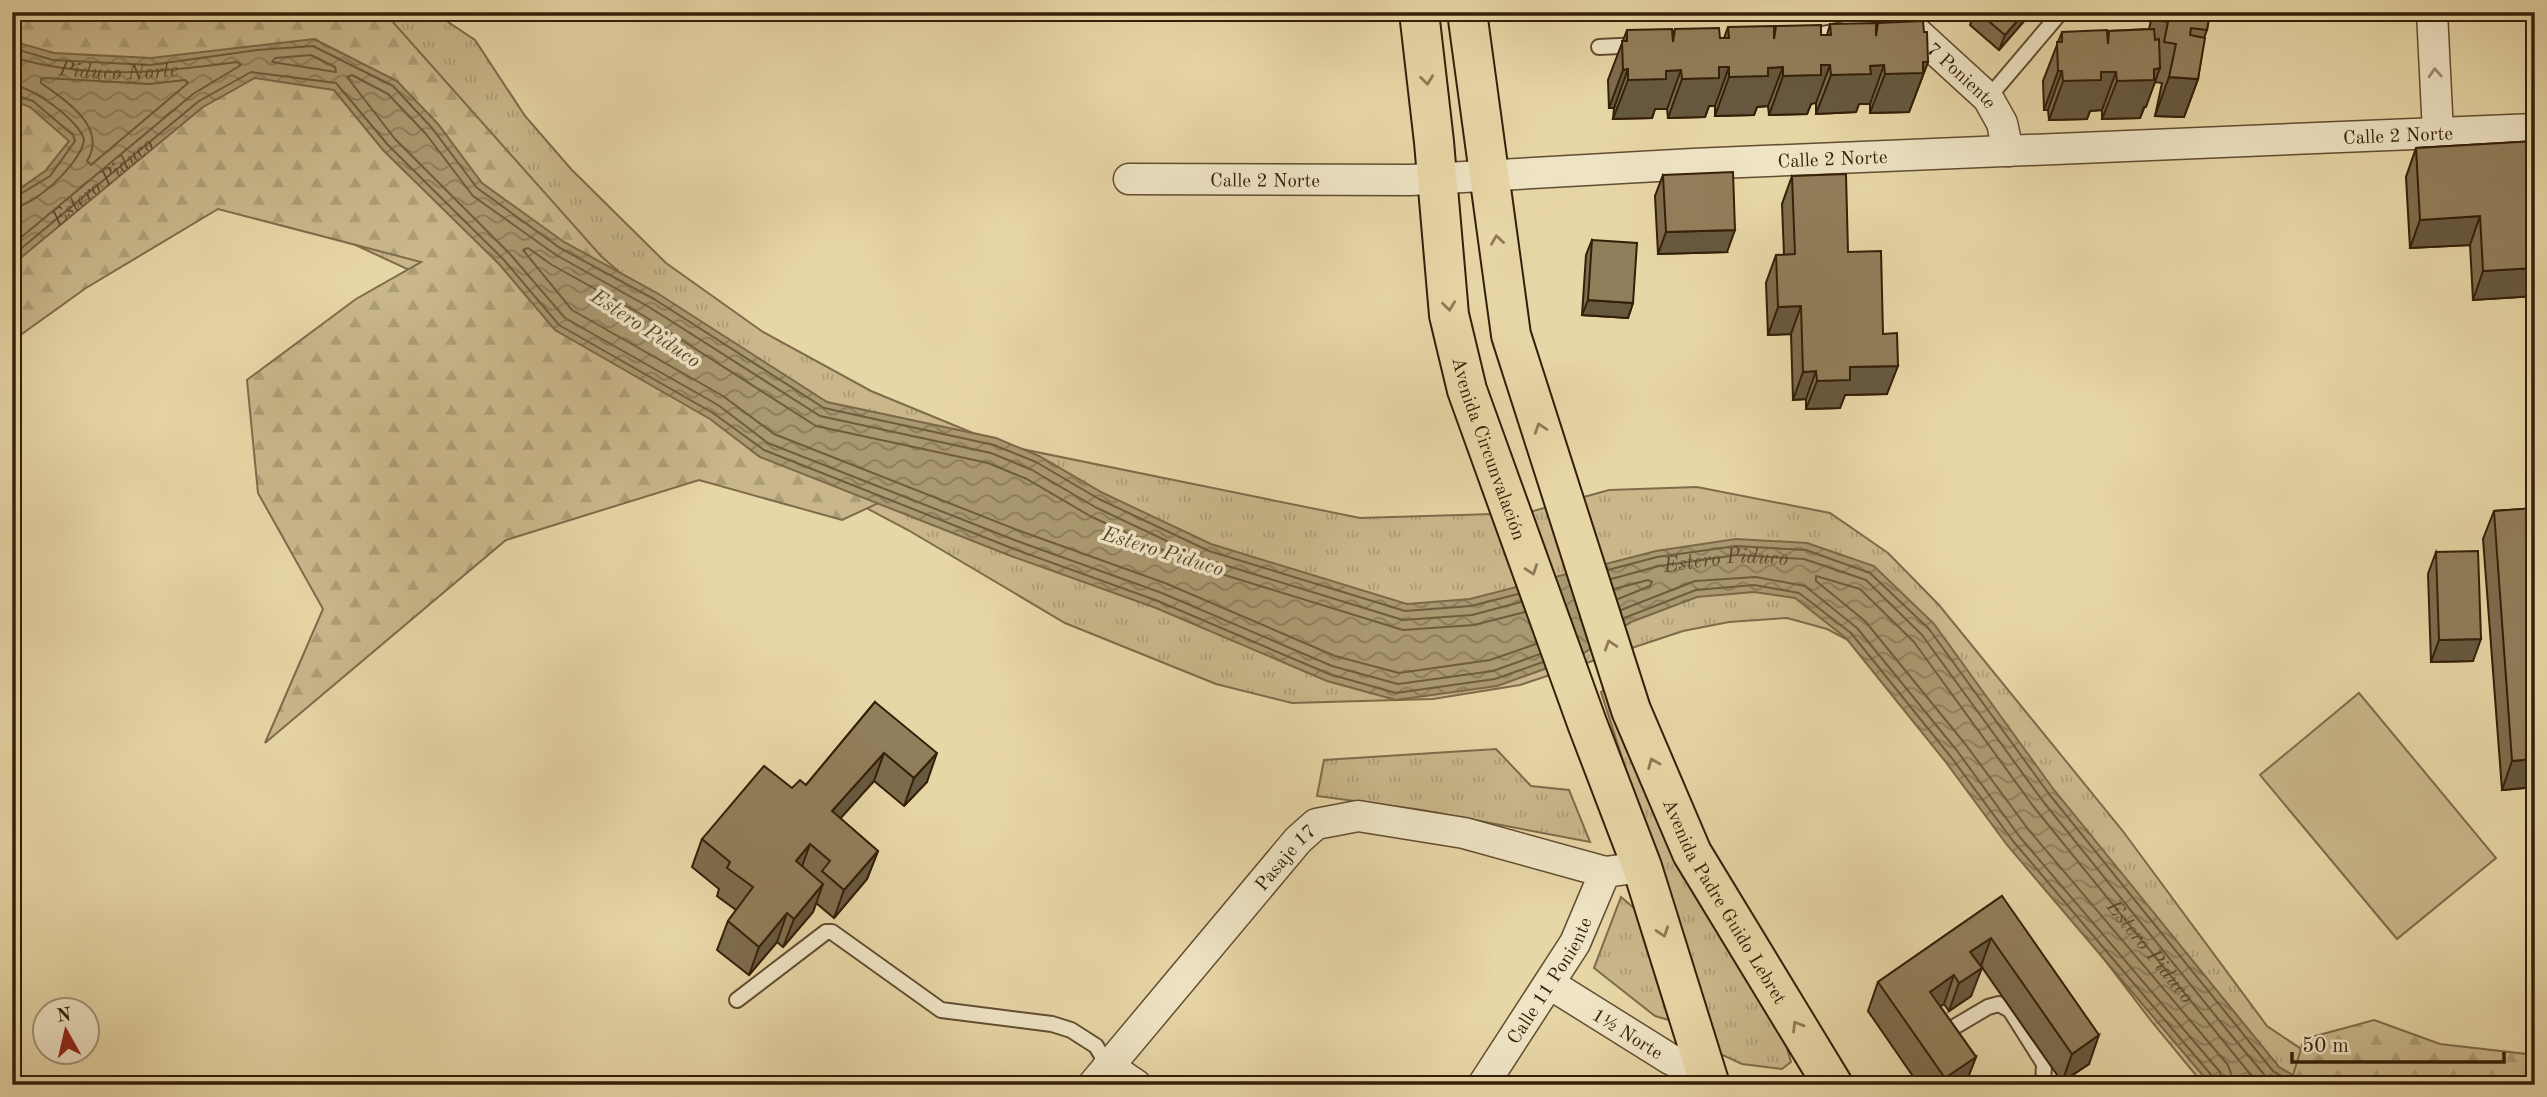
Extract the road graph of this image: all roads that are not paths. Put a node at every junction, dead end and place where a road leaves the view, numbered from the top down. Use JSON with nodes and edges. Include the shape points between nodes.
{"nodes":[{"id":1,"x":1419,"y":12,"type":"edge"},
{"id":2,"x":1467,"y":12,"type":"edge"},
{"id":3,"x":1886,"y":12,"type":"edge"},
{"id":4,"x":1894,"y":12,"type":"edge"},
{"id":5,"x":2062,"y":12,"type":"edge"},
{"id":6,"x":2432,"y":12,"type":"edge"},
{"id":7,"x":1787,"y":37,"type":"edge"},
{"id":8,"x":1653,"y":44,"type":"edge"},
{"id":9,"x":1599,"y":47,"type":"dead end"},
{"id":10,"x":1988,"y":98,"type":"junction"},
{"id":11,"x":2535,"y":129,"type":"edge"},
{"id":12,"x":2438,"y":133,"type":"junction"},
{"id":13,"x":2008,"y":151,"type":"junction"},
{"id":14,"x":1488,"y":174,"type":"junction"},
{"id":15,"x":1129,"y":179,"type":"dead end"},
{"id":16,"x":1436,"y":179,"type":"junction"},
{"id":17,"x":1624,"y":869,"type":"junction"},
{"id":18,"x":1550,"y":984,"type":"junction"},
{"id":19,"x":737,"y":1000,"type":"dead end"},
{"id":20,"x":1944,"y":1032,"type":"edge"},
{"id":21,"x":1101,"y":1076,"type":"edge"},
{"id":22,"x":1720,"y":1083,"type":"edge"},
{"id":23,"x":1136,"y":1085,"type":"edge"},
{"id":24,"x":1483,"y":1085,"type":"edge"},
{"id":25,"x":1833,"y":1085,"type":"edge"},
{"id":26,"x":2043,"y":1085,"type":"edge"}],
"edges":[{"from":1,"to":16,"type":"main road","name":"Avenida Circunvalación","one_way":true},
{"from":2,"to":14,"type":"main road"},
{"from":3,"to":7,"type":"lane","via":[[1828,35]]},
{"from":4,"to":10,"type":"street","name":"7 Poniente"},
{"from":5,"to":10,"type":"lane"},
{"from":12,"to":6,"type":"street","one_way":true},
{"from":8,"to":9,"type":"lane"},
{"from":10,"to":13,"type":"street","name":"7 Poniente","via":[[2002,123]]},
{"from":11,"to":12,"type":"street","name":"Calle 2 Norte"},
{"from":12,"to":13,"type":"street","name":"Calle 2 Norte"},
{"from":13,"to":14,"type":"street","name":"Calle 2 Norte"},
{"from":14,"to":16,"type":"street","name":"Calle 2 Norte"},
{"from":25,"to":14,"type":"main road","name":"Avenida Padre Guido Lebret","one_way":true,"via":[[1692,853],[1631,710],[1511,335]]},
{"from":15,"to":16,"type":"street","name":"Calle 2 Norte"},
{"from":16,"to":17,"type":"main road","name":"Avenida Circunvalación","one_way":true,"via":[[1449,315],[1467,390],[1587,723]]},
{"from":17,"to":18,"type":"street","name":"Calle 11 Poniente"},
{"from":17,"to":21,"type":"street","name":"Pasaje 17","via":[[1393,820],[1358,816],[1316,824]]},
{"from":17,"to":22,"type":"main road","one_way":true},
{"from":18,"to":22,"type":"street","name":"1½ Norte","via":[[1670,1059]]},
{"from":18,"to":24,"type":"street","name":"Calle 11 Poniente"},
{"from":19,"to":21,"type":"lane","via":[[832,932],[941,1010],[1071,1030],[1096,1046]]},
{"from":20,"to":26,"type":"lane","via":[[1999,1004],[2010,1010],[2043,1064]]},
{"from":21,"to":23,"type":"street"}]}
